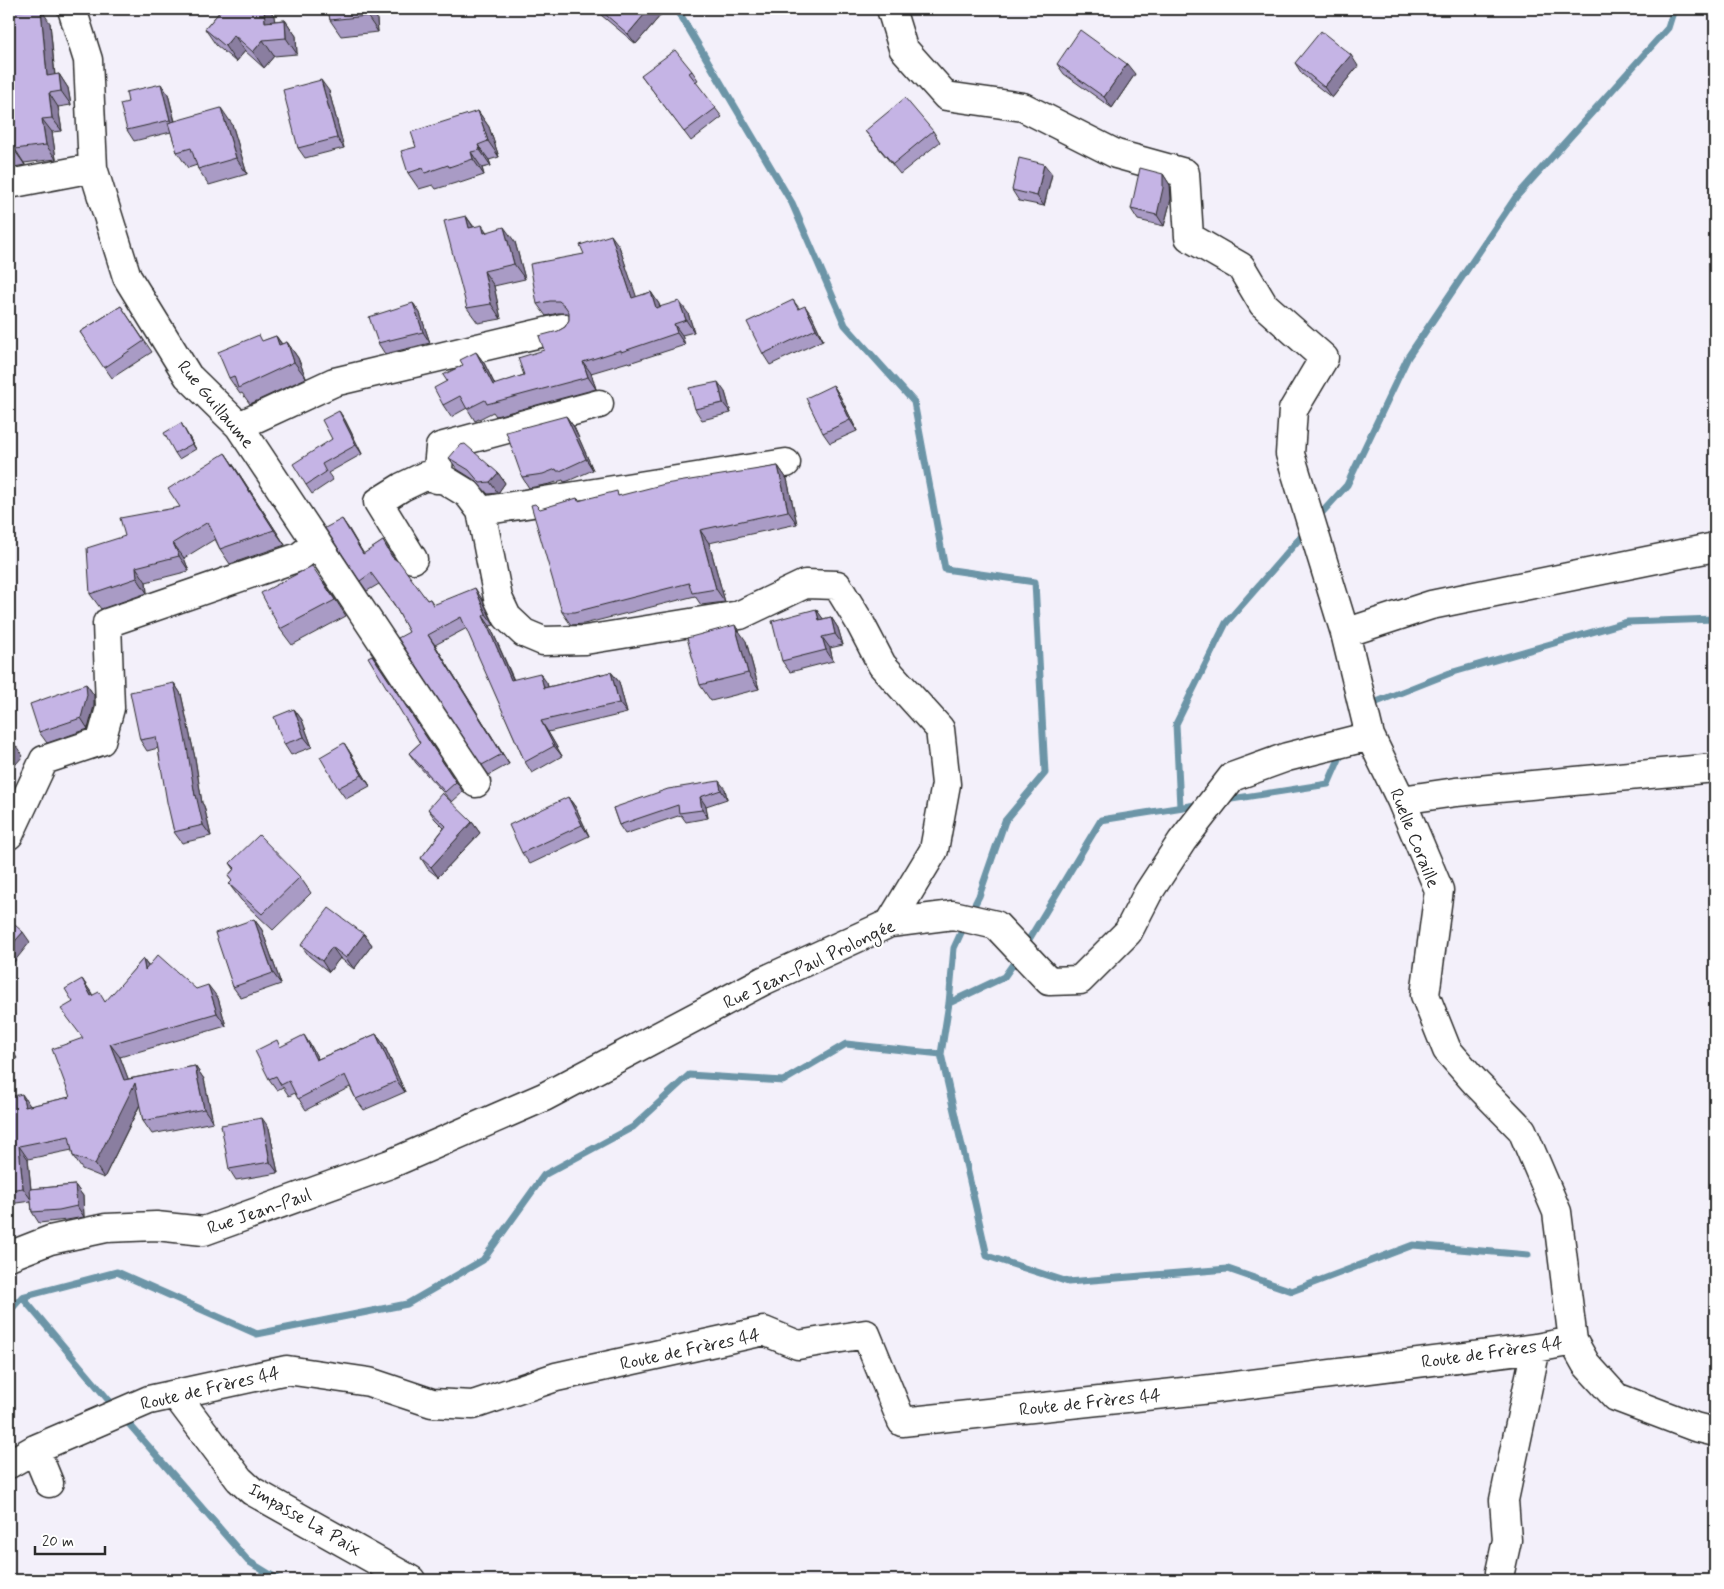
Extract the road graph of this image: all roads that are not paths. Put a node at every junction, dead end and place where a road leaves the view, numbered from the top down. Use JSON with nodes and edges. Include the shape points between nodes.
{"nodes":[{"id":1,"x":72,"y":9,"type":"edge"},
{"id":2,"x":891,"y":9,"type":"edge"},
{"id":3,"x":92,"y":168,"type":"junction"},
{"id":4,"x":9,"y":184,"type":"edge"},
{"id":5,"x":562,"y":328,"type":"edge"},
{"id":6,"x":599,"y":404,"type":"dead end"},
{"id":7,"x":239,"y":426,"type":"junction"},
{"id":8,"x":786,"y":463,"type":"dead end"},
{"id":9,"x":437,"y":479,"type":"junction"},
{"id":10,"x":482,"y":512,"type":"junction"},
{"id":11,"x":317,"y":543,"type":"junction"},
{"id":12,"x":1715,"y":547,"type":"edge"},
{"id":13,"x":413,"y":559,"type":"dead end"},
{"id":14,"x":1345,"y":633,"type":"junction"},
{"id":15,"x":1370,"y":736,"type":"junction"},
{"id":16,"x":1715,"y":768,"type":"edge"},
{"id":17,"x":476,"y":783,"type":"dead end"},
{"id":18,"x":18,"y":790,"type":"edge"},
{"id":19,"x":1401,"y":800,"type":"junction"},
{"id":20,"x":9,"y":834,"type":"edge"},
{"id":21,"x":890,"y":923,"type":"junction"},
{"id":22,"x":390,"y":1164,"type":"joint"},
{"id":23,"x":9,"y":1256,"type":"edge"},
{"id":24,"x":1573,"y":1341,"type":"junction"},
{"id":25,"x":1536,"y":1348,"type":"junction"},
{"id":26,"x":176,"y":1395,"type":"junction"},
{"id":27,"x":1715,"y":1432,"type":"edge"},
{"id":28,"x":36,"y":1449,"type":"junction"},
{"id":29,"x":9,"y":1464,"type":"edge"},
{"id":30,"x":49,"y":1483,"type":"dead end"},
{"id":31,"x":1500,"y":1572,"type":"dead end"},
{"id":32,"x":410,"y":1580,"type":"edge"}],
"edges":[{"from":1,"to":3,"type":"street","name":"Rue Guillaume","via":[[88,60]]},
{"from":2,"to":14,"type":"street","name":"Ruelle Coraille","via":[[903,48],[946,96],[1023,107],[1116,154],[1185,173],[1189,238],[1241,267],[1263,304],[1324,358],[1293,410],[1290,454]]},
{"from":3,"to":4,"type":"street"},
{"from":3,"to":7,"type":"street","name":"Rue Guillaume","via":[[127,277],[188,376]]},
{"from":5,"to":7,"type":"street","via":[[334,382]]},
{"from":6,"to":9,"type":"street","via":[[440,448]]},
{"from":7,"to":11,"type":"street","name":"Rue Guillaume"},
{"from":8,"to":10,"type":"street"},
{"from":9,"to":10,"type":"street","via":[[445,480],[468,494]]},
{"from":9,"to":13,"type":"street","via":[[425,476],[378,502]]},
{"from":10,"to":21,"type":"street","via":[[498,598],[507,617],[524,633],[543,641],[585,640],[740,615],[805,584],[837,584],[882,665],[940,729],[946,784],[934,850]]},
{"from":11,"to":17,"type":"street","name":"Rue Guillaume"},
{"from":11,"to":18,"type":"street","via":[[299,557],[107,623],[110,708],[101,741],[44,760]]},
{"from":12,"to":14,"type":"street","via":[[1431,605]]},
{"from":14,"to":15,"type":"street","name":"Ruelle Coraille"},
{"from":15,"to":19,"type":"street","name":"Ruelle Coraille"},
{"from":15,"to":21,"type":"street","name":"Rue Jean-Paul Prolongée","via":[[1287,757],[1232,777],[1182,841],[1148,893],[1128,932],[1080,980],[1049,981],[996,926],[954,914]]},
{"from":16,"to":19,"type":"street"},
{"from":18,"to":20,"type":"street"},
{"from":19,"to":24,"type":"street","name":"Ruelle Coraille","via":[[1439,890],[1424,994],[1447,1050],[1522,1130],[1557,1212]]},
{"from":21,"to":22,"type":"street","name":"Rue Jean-Paul Prolongée","via":[[763,981],[544,1097]]},
{"from":22,"to":23,"type":"street","name":"Rue Jean-Paul","via":[[204,1231],[156,1226],[106,1228],[50,1240]]},
{"from":24,"to":25,"type":"street","name":"Route de Frères 44"},
{"from":24,"to":27,"type":"street","name":"Ruelle Coraille","via":[[1586,1364],[1616,1397]]},
{"from":25,"to":26,"type":"street","name":"Route de Frères 44","via":[[1221,1388],[902,1422],[866,1334],[798,1345],[764,1331],[556,1377],[473,1405],[432,1403],[370,1382],[287,1370]]},
{"from":25,"to":31,"type":"street","via":[[1504,1500],[1507,1540]]},
{"from":26,"to":28,"type":"street","name":"Route de Frères 44","via":[[149,1400]]},
{"from":26,"to":32,"type":"street","name":"Impasse La Paix","via":[[239,1479],[252,1491]]},
{"from":28,"to":29,"type":"street","name":"Route de Frères 44"},
{"from":28,"to":30,"type":"street"}]}
